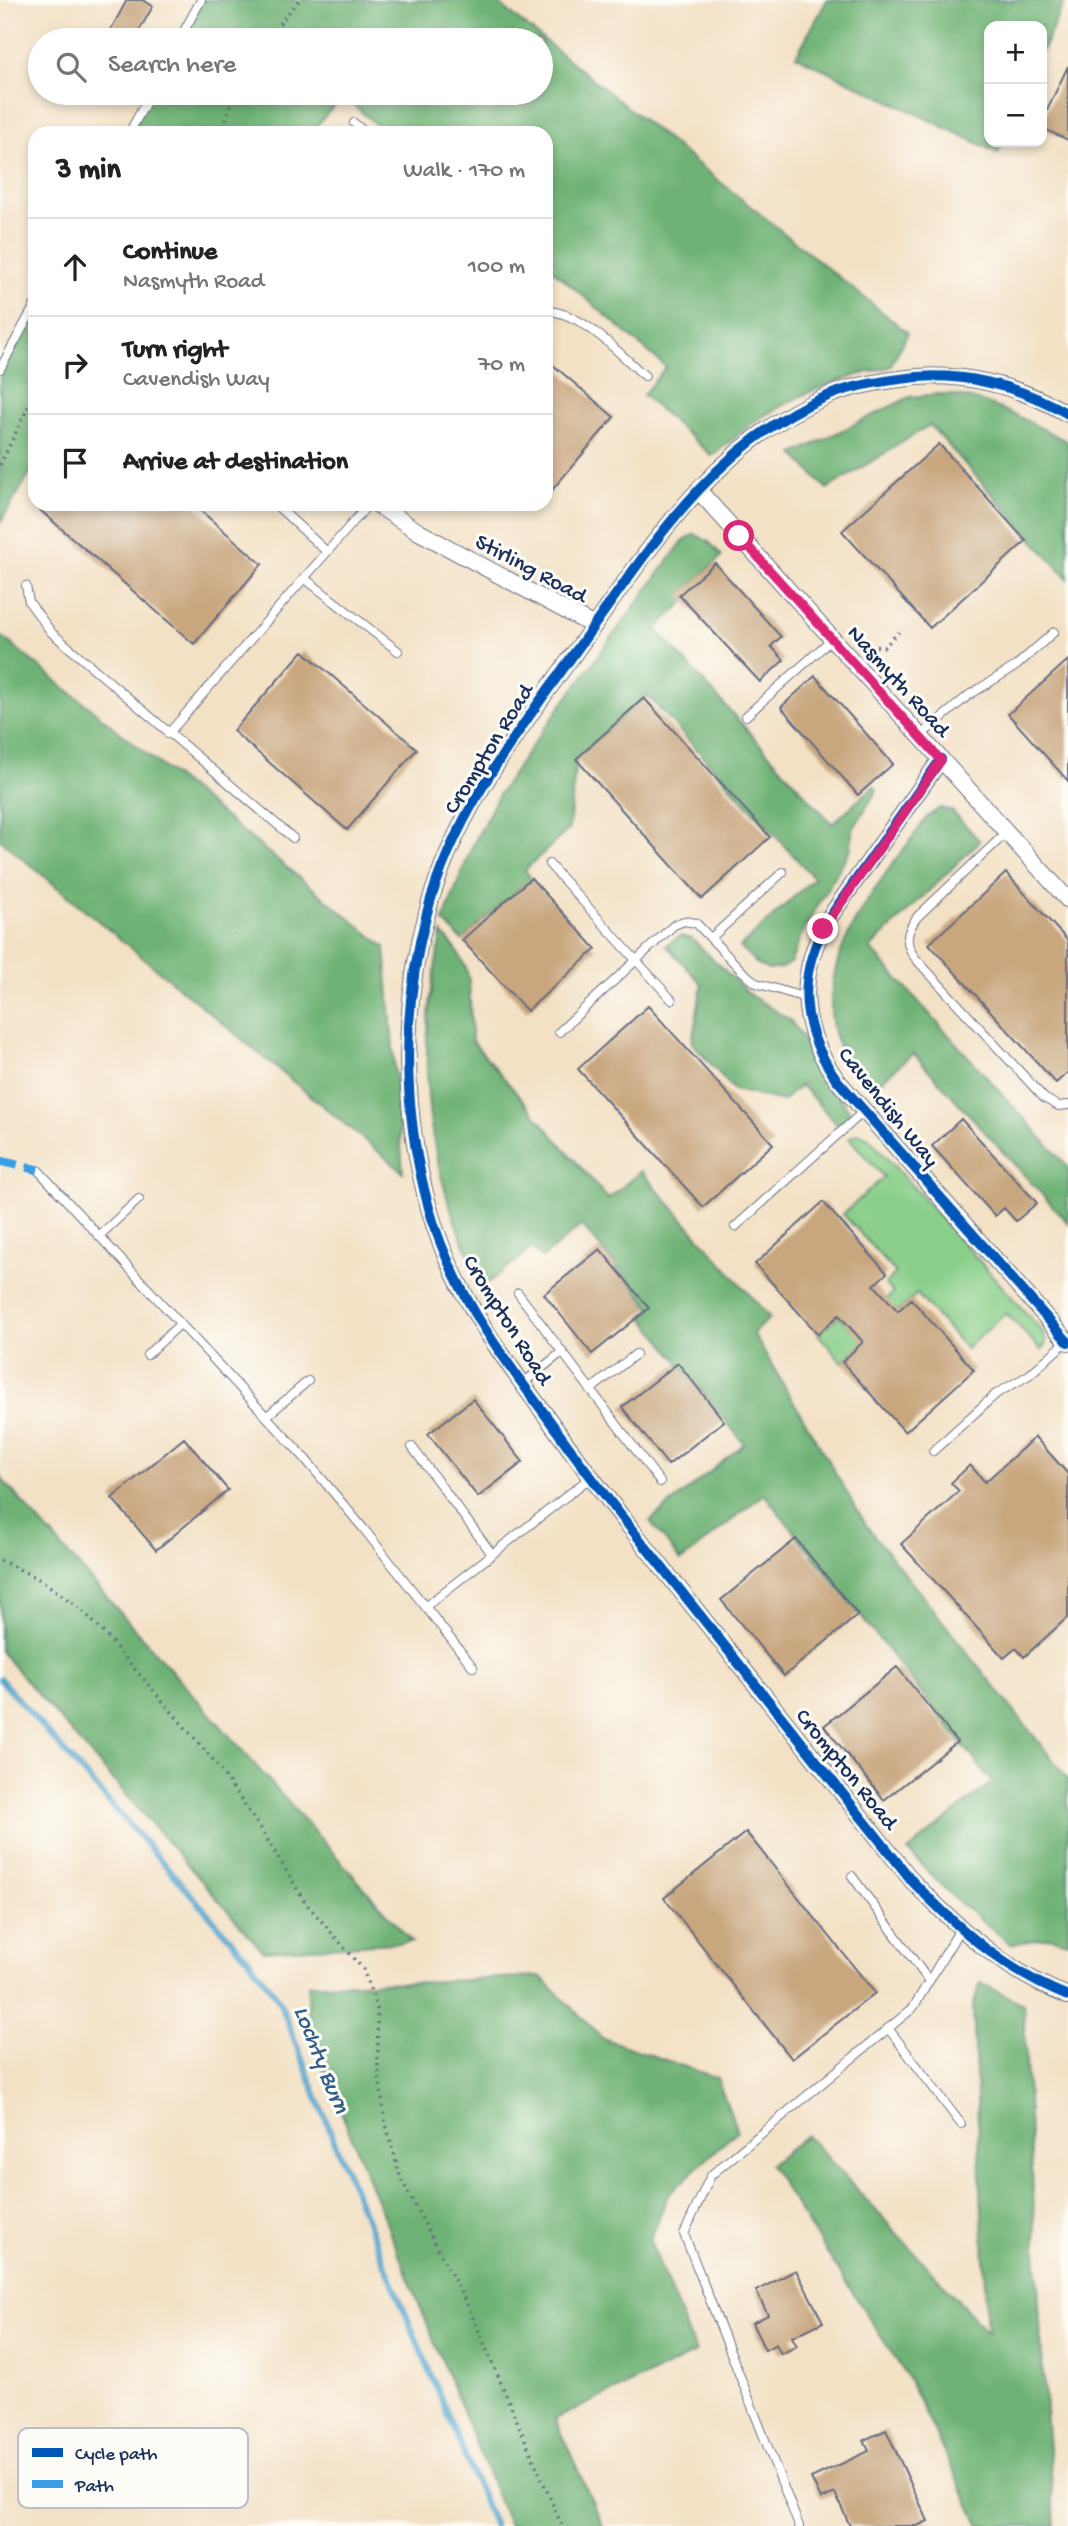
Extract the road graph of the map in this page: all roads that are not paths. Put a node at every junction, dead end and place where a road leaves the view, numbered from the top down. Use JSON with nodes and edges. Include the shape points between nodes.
{"nodes":[{"id":1,"x":201,"y":0,"type":"edge"},
{"id":2,"x":186,"y":28,"type":"edge"},
{"id":3,"x":144,"y":105,"type":"edge"},
{"id":4,"x":354,"y":123,"type":"dead end"},
{"id":5,"x":133,"y":126,"type":"edge"},
{"id":6,"x":358,"y":126,"type":"edge"},
{"id":7,"x":553,"y":311,"type":"edge"},
{"id":8,"x":28,"y":318,"type":"edge"},
{"id":9,"x":0,"y":369,"type":"edge"},
{"id":10,"x":645,"y":376,"type":"dead end"},
{"id":11,"x":1068,"y":414,"type":"edge"},
{"id":12,"x":698,"y":490,"type":"junction"},
{"id":13,"x":283,"y":511,"type":"edge"},
{"id":14,"x":363,"y":511,"type":"edge"},
{"id":15,"x":387,"y":511,"type":"edge"},
{"id":16,"x":327,"y":552,"type":"junction"},
{"id":17,"x":304,"y":578,"type":"junction"},
{"id":18,"x":26,"y":586,"type":"dead end"},
{"id":19,"x":594,"y":626,"type":"junction"},
{"id":20,"x":1054,"y":632,"type":"dead end"},
{"id":21,"x":834,"y":641,"type":"junction"},
{"id":22,"x":398,"y":651,"type":"dead end"},
{"id":23,"x":746,"y":716,"type":"dead end"},
{"id":24,"x":168,"y":734,"type":"junction"},
{"id":25,"x":920,"y":736,"type":"junction"},
{"id":26,"x":941,"y":760,"type":"junction"},
{"id":27,"x":1007,"y":832,"type":"junction"},
{"id":28,"x":293,"y":838,"type":"dead end"},
{"id":29,"x":549,"y":864,"type":"dead end"},
{"id":30,"x":783,"y":872,"type":"dead end"},
{"id":31,"x":1068,"y":900,"type":"edge"},
{"id":32,"x":711,"y":939,"type":"junction"},
{"id":33,"x":636,"y":960,"type":"junction"},
{"id":34,"x":806,"y":998,"type":"junction"},
{"id":35,"x":672,"y":1000,"type":"dead end"},
{"id":36,"x":559,"y":1032,"type":"dead end"},
{"id":37,"x":1068,"y":1105,"type":"edge"},
{"id":38,"x":863,"y":1112,"type":"junction"},
{"id":39,"x":38,"y":1170,"type":"dead end"},
{"id":40,"x":139,"y":1199,"type":"dead end"},
{"id":41,"x":735,"y":1227,"type":"dead end"},
{"id":42,"x":99,"y":1236,"type":"junction"},
{"id":43,"x":518,"y":1293,"type":"dead end"},
{"id":44,"x":180,"y":1324,"type":"junction"},
{"id":45,"x":1068,"y":1341,"type":"edge"},
{"id":46,"x":562,"y":1352,"type":"junction"},
{"id":47,"x":636,"y":1354,"type":"dead end"},
{"id":48,"x":147,"y":1355,"type":"dead end"},
{"id":49,"x":307,"y":1381,"type":"dead end"},
{"id":50,"x":522,"y":1384,"type":"junction"},
{"id":51,"x":590,"y":1390,"type":"junction"},
{"id":52,"x":267,"y":1416,"type":"junction"},
{"id":53,"x":412,"y":1447,"type":"dead end"},
{"id":54,"x":933,"y":1451,"type":"dead end"},
{"id":55,"x":591,"y":1477,"type":"junction"},
{"id":56,"x":660,"y":1482,"type":"dead end"},
{"id":57,"x":492,"y":1554,"type":"junction"},
{"id":58,"x":426,"y":1606,"type":"junction"},
{"id":59,"x":473,"y":1667,"type":"dead end"},
{"id":60,"x":852,"y":1876,"type":"dead end"},
{"id":61,"x":960,"y":1929,"type":"junction"},
{"id":62,"x":929,"y":1981,"type":"junction"},
{"id":63,"x":1068,"y":1996,"type":"edge"},
{"id":64,"x":888,"y":2028,"type":"junction"},
{"id":65,"x":961,"y":2124,"type":"dead end"},
{"id":66,"x":799,"y":2526,"type":"edge"}],
"edges":[{"from":1,"to":2,"type":"lane"},
{"from":3,"to":5,"type":"lane"},
{"from":4,"to":6,"type":"lane"},
{"from":7,"to":10,"type":"lane","via":[[579,320]]},
{"from":8,"to":9,"type":"lane"},
{"from":11,"to":12,"type":"street","name":"Crompton Road","via":[[1003,386],[957,377],[914,376],[876,382],[826,396],[783,419],[754,438]]},
{"from":12,"to":19,"type":"street","name":"Crompton Road"},
{"from":12,"to":21,"type":"street","name":"Nasmyth Road"},
{"from":13,"to":16,"type":"lane"},
{"from":14,"to":16,"type":"lane"},
{"from":15,"to":19,"type":"street","name":"Stirling Road"},
{"from":16,"to":17,"type":"lane"},
{"from":17,"to":22,"type":"lane"},
{"from":17,"to":24,"type":"lane"},
{"from":18,"to":24,"type":"lane","via":[[29,602],[52,633]]},
{"from":19,"to":50,"type":"street","name":"Crompton Road","via":[[522,727],[457,836],[426,914],[411,996],[412,1125],[429,1210],[464,1294]]},
{"from":20,"to":25,"type":"lane","via":[[1016,666],[969,695]]},
{"from":21,"to":23,"type":"lane"},
{"from":21,"to":25,"type":"street","name":"Nasmyth Road"},
{"from":24,"to":28,"type":"lane"},
{"from":25,"to":26,"type":"street","name":"Nasmyth Road"},
{"from":26,"to":27,"type":"street","name":"Nasmyth Road"},
{"from":26,"to":34,"type":"street","name":"Cavendish Way","via":[[823,929],[811,955]]},
{"from":27,"to":31,"type":"street","name":"Nasmyth Road"},
{"from":27,"to":37,"type":"lane","via":[[917,917],[906,940],[916,959],[1044,1098],[1058,1106]]},
{"from":29,"to":33,"type":"lane"},
{"from":30,"to":32,"type":"lane"},
{"from":32,"to":33,"type":"lane","via":[[696,923],[684,921]]},
{"from":32,"to":34,"type":"lane","via":[[756,983]]},
{"from":33,"to":35,"type":"lane"},
{"from":33,"to":36,"type":"lane"},
{"from":34,"to":38,"type":"street","name":"Cavendish Way","via":[[817,1047],[836,1080]]},
{"from":38,"to":41,"type":"lane"},
{"from":38,"to":45,"type":"street","name":"Cavendish Way"},
{"from":39,"to":42,"type":"lane"},
{"from":40,"to":42,"type":"lane"},
{"from":42,"to":44,"type":"lane"},
{"from":43,"to":46,"type":"lane"},
{"from":44,"to":48,"type":"lane"},
{"from":44,"to":52,"type":"lane"},
{"from":45,"to":54,"type":"lane","via":[[1029,1375],[996,1394]]},
{"from":46,"to":50,"type":"lane"},
{"from":46,"to":51,"type":"lane"},
{"from":47,"to":51,"type":"lane"},
{"from":49,"to":52,"type":"lane"},
{"from":50,"to":55,"type":"street","name":"Crompton Road"},
{"from":51,"to":56,"type":"lane"},
{"from":52,"to":58,"type":"lane"},
{"from":53,"to":57,"type":"lane"},
{"from":55,"to":57,"type":"lane"},
{"from":55,"to":61,"type":"street","name":"Crompton Road","via":[[914,1882]]},
{"from":57,"to":58,"type":"lane"},
{"from":58,"to":59,"type":"lane"},
{"from":60,"to":62,"type":"lane"},
{"from":61,"to":62,"type":"lane"},
{"from":61,"to":63,"type":"street","name":"Crompton Road","via":[[1012,1968]]},
{"from":62,"to":64,"type":"lane","via":[[913,2008]]},
{"from":64,"to":65,"type":"lane"},
{"from":64,"to":66,"type":"lane","via":[[711,2175],[684,2234]]}]}
